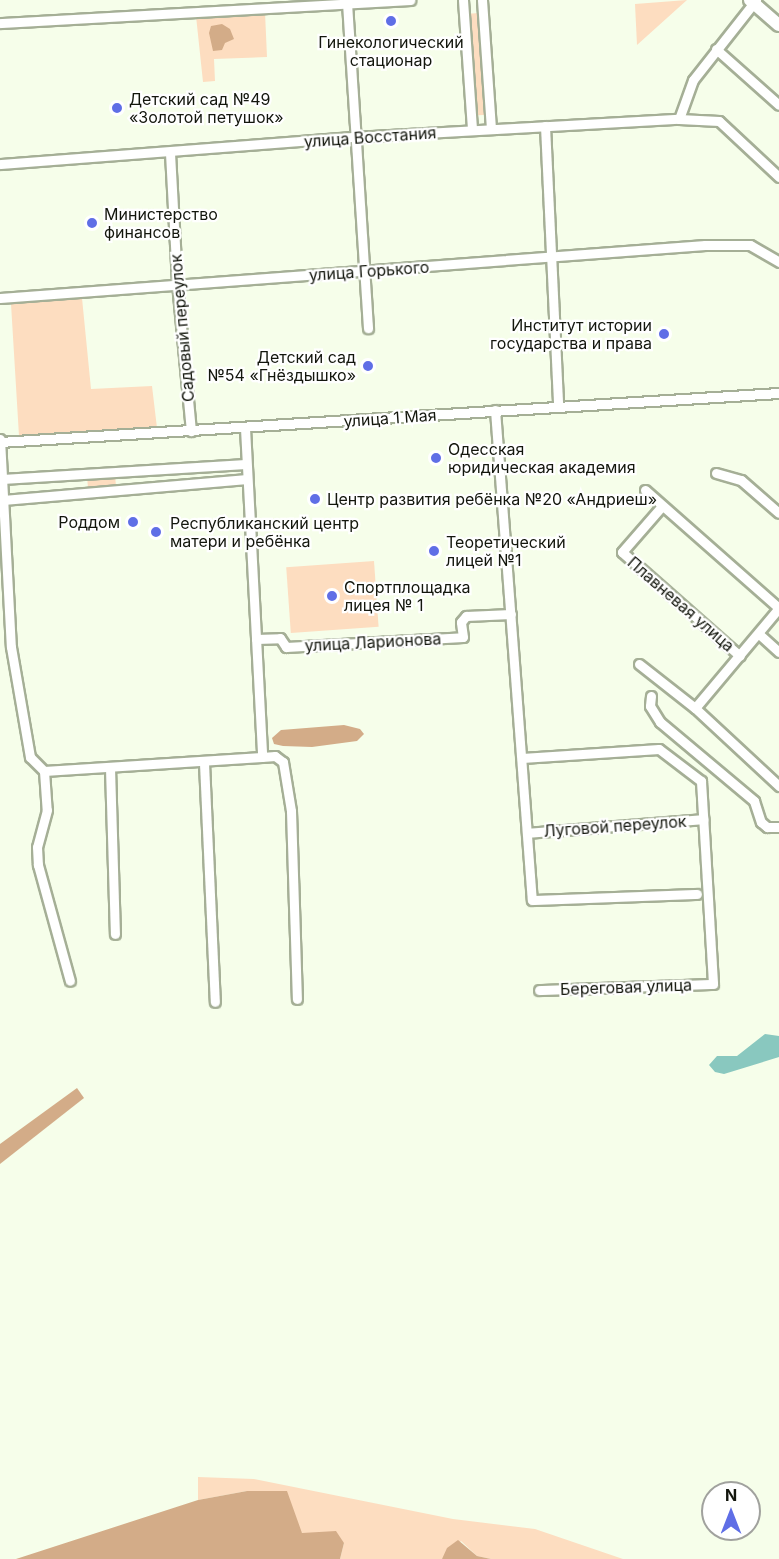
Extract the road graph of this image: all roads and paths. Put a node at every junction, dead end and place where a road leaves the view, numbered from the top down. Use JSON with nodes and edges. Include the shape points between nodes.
{"nodes":[{"id":1,"x":410,"y":0,"type":"edge"},
{"id":2,"x":463,"y":0,"type":"edge"},
{"id":3,"x":482,"y":0,"type":"edge"},
{"id":4,"x":753,"y":1,"type":"edge"},
{"id":5,"x":347,"y":3,"type":"junction"},
{"id":6,"x":240,"y":5,"type":"edge"},
{"id":7,"x":0,"y":23,"type":"edge"},
{"id":8,"x":779,"y":25,"type":"edge"},
{"id":9,"x":716,"y":49,"type":"junction"},
{"id":10,"x":779,"y":105,"type":"edge"},
{"id":11,"x":679,"y":119,"type":"junction"},
{"id":12,"x":545,"y":126,"type":"junction"},
{"id":13,"x":491,"y":128,"type":"junction"},
{"id":14,"x":472,"y":129,"type":"junction"},
{"id":15,"x":354,"y":137,"type":"junction"},
{"id":16,"x":170,"y":153,"type":"junction"},
{"id":17,"x":0,"y":164,"type":"edge"},
{"id":18,"x":779,"y":177,"type":"edge"},
{"id":19,"x":552,"y":258,"type":"junction"},
{"id":20,"x":779,"y":262,"type":"edge"},
{"id":21,"x":364,"y":271,"type":"junction"},
{"id":22,"x":177,"y":284,"type":"junction"},
{"id":23,"x":0,"y":298,"type":"edge"},
{"id":24,"x":368,"y":328,"type":"dead end"},
{"id":25,"x":779,"y":393,"type":"edge"},
{"id":26,"x":558,"y":405,"type":"junction"},
{"id":27,"x":495,"y":410,"type":"junction"},
{"id":28,"x":245,"y":428,"type":"junction"},
{"id":29,"x":191,"y":431,"type":"junction"},
{"id":30,"x":0,"y":441,"type":"edge"},
{"id":31,"x":246,"y":464,"type":"junction"},
{"id":32,"x":716,"y":473,"type":"dead end"},
{"id":33,"x":2,"y":479,"type":"junction"},
{"id":34,"x":247,"y":479,"type":"junction"},
{"id":35,"x":645,"y":490,"type":"dead end"},
{"id":36,"x":3,"y":500,"type":"junction"},
{"id":37,"x":662,"y":506,"type":"junction"},
{"id":38,"x":779,"y":513,"type":"edge"},
{"id":39,"x":779,"y":608,"type":"edge"},
{"id":40,"x":511,"y":614,"type":"junction"},
{"id":41,"x":759,"y":634,"type":"junction"},
{"id":42,"x":256,"y":639,"type":"junction"},
{"id":43,"x":779,"y":652,"type":"edge"},
{"id":44,"x":740,"y":656,"type":"junction"},
{"id":45,"x":639,"y":664,"type":"dead end"},
{"id":46,"x":651,"y":696,"type":"dead end"},
{"id":47,"x":695,"y":708,"type":"junction"},
{"id":48,"x":262,"y":757,"type":"junction"},
{"id":49,"x":522,"y":758,"type":"junction"},
{"id":50,"x":204,"y":763,"type":"junction"},
{"id":51,"x":110,"y":768,"type":"junction"},
{"id":52,"x":45,"y":771,"type":"junction"},
{"id":53,"x":779,"y":786,"type":"edge"},
{"id":54,"x":704,"y":819,"type":"junction"},
{"id":55,"x":779,"y":827,"type":"edge"},
{"id":56,"x":527,"y":833,"type":"junction"},
{"id":57,"x":697,"y":894,"type":"dead end"},
{"id":58,"x":115,"y":934,"type":"dead end"},
{"id":59,"x":70,"y":981,"type":"dead end"},
{"id":60,"x":539,"y":990,"type":"dead end"},
{"id":61,"x":297,"y":999,"type":"dead end"},
{"id":62,"x":215,"y":1002,"type":"dead end"}],
"edges":[{"from":1,"to":5,"type":"street"},
{"from":2,"to":14,"type":"street"},
{"from":3,"to":13,"type":"street"},
{"from":4,"to":8,"type":"main road"},
{"from":4,"to":9,"type":"street"},
{"from":5,"to":6,"type":"street"},
{"from":5,"to":15,"type":"street"},
{"from":6,"to":7,"type":"street"},
{"from":9,"to":10,"type":"street"},
{"from":9,"to":11,"type":"street","via":[[693,80]]},
{"from":11,"to":12,"type":"street","name":"улица Восстания"},
{"from":11,"to":18,"type":"street","name":"улица Восстания","via":[[719,121]]},
{"from":12,"to":13,"type":"street","name":"улица Восстания"},
{"from":12,"to":19,"type":"street"},
{"from":13,"to":14,"type":"street","name":"улица Восстания"},
{"from":14,"to":15,"type":"street","name":"улица Восстания"},
{"from":15,"to":16,"type":"street","name":"улица Восстания"},
{"from":15,"to":21,"type":"street"},
{"from":16,"to":17,"type":"street","name":"улица Восстания"},
{"from":16,"to":22,"type":"street","name":"Садовый переулок"},
{"from":19,"to":20,"type":"street","name":"улица Горького","via":[[737,244],[762,250]]},
{"from":19,"to":21,"type":"street","name":"улица Горького"},
{"from":19,"to":26,"type":"street"},
{"from":21,"to":22,"type":"street","name":"улица Горького"},
{"from":21,"to":24,"type":"street"},
{"from":22,"to":23,"type":"street","name":"улица Горького"},
{"from":22,"to":29,"type":"street","name":"Садовый переулок"},
{"from":25,"to":26,"type":"street","name":"улица 1 Мая"},
{"from":26,"to":27,"type":"street","name":"улица 1 Мая"},
{"from":27,"to":28,"type":"street","name":"улица 1 Мая"},
{"from":27,"to":40,"type":"street"},
{"from":28,"to":29,"type":"street","name":"улица 1 Мая"},
{"from":28,"to":31,"type":"street"},
{"from":29,"to":30,"type":"street","name":"улица 1 Мая"},
{"from":30,"to":33,"type":"street"},
{"from":31,"to":33,"type":"street"},
{"from":31,"to":34,"type":"street"},
{"from":32,"to":38,"type":"street","via":[[741,480]]},
{"from":33,"to":36,"type":"street"},
{"from":34,"to":36,"type":"street"},
{"from":34,"to":42,"type":"street"},
{"from":35,"to":37,"type":"street"},
{"from":36,"to":52,"type":"street","via":[[11,647],[30,757]]},
{"from":37,"to":39,"type":"street"},
{"from":37,"to":44,"type":"street","name":"Плавневая улица","via":[[622,552]]},
{"from":39,"to":41,"type":"street"},
{"from":40,"to":42,"type":"street","name":"улица Ларионова","via":[[466,616],[461,622],[463,637],[286,647],[280,638]]},
{"from":40,"to":49,"type":"street"},
{"from":41,"to":43,"type":"street","name":"Плавневая улица"},
{"from":41,"to":44,"type":"street"},
{"from":42,"to":48,"type":"street"},
{"from":44,"to":47,"type":"street"},
{"from":45,"to":47,"type":"street"},
{"from":46,"to":55,"type":"street","via":[[650,706],[660,722],[754,801],[761,822],[767,827]]},
{"from":47,"to":53,"type":"street"},
{"from":48,"to":50,"type":"street"},
{"from":48,"to":61,"type":"street","via":[[275,756],[283,762],[287,776]]},
{"from":49,"to":54,"type":"street","via":[[659,749],[701,781]]},
{"from":49,"to":56,"type":"street"},
{"from":50,"to":51,"type":"street"},
{"from":50,"to":62,"type":"street"},
{"from":51,"to":52,"type":"street"},
{"from":51,"to":58,"type":"street"},
{"from":52,"to":59,"type":"street","via":[[47,810],[37,847],[38,865]]},
{"from":54,"to":56,"type":"street","name":"Луговой переулок"},
{"from":54,"to":60,"type":"street","name":"Береговая улица","via":[[713,984]]},
{"from":56,"to":57,"type":"street","via":[[532,900]]}]}
